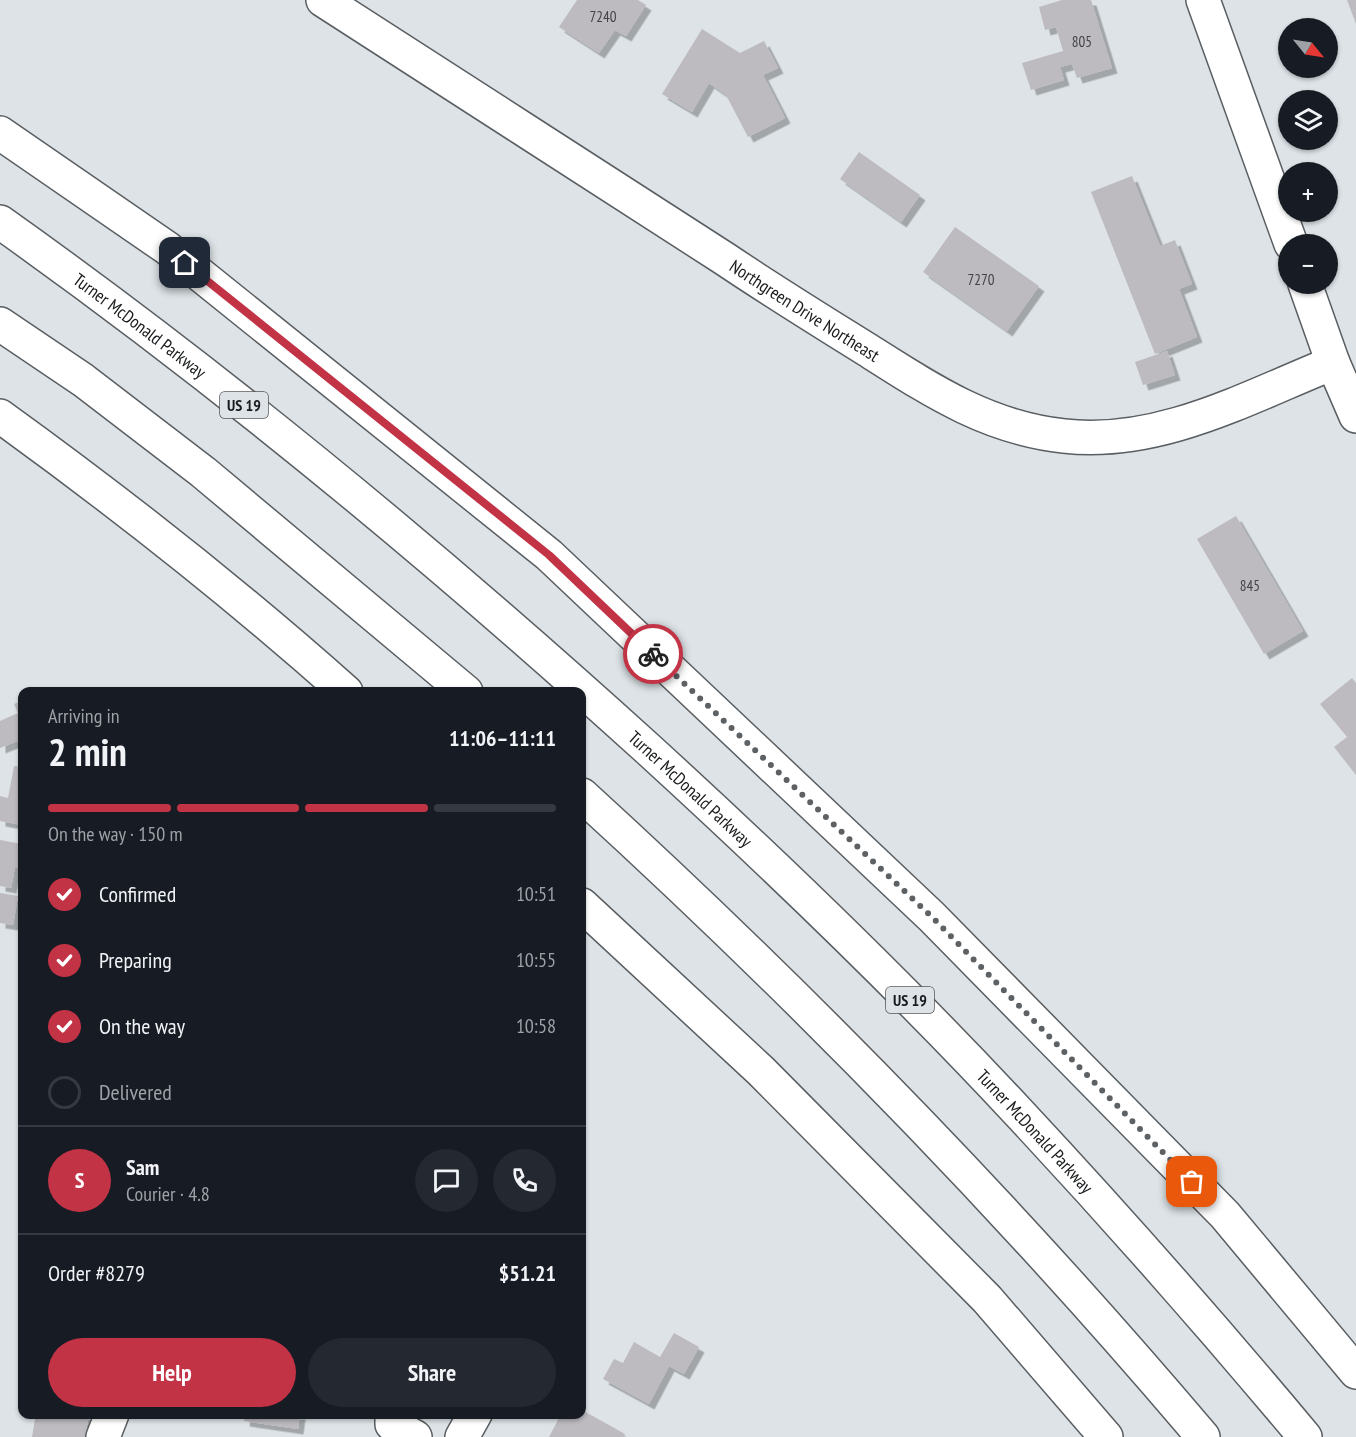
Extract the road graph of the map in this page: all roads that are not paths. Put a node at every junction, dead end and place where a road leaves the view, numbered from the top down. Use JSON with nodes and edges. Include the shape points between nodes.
{"nodes":[{"id":1,"x":323,"y":0,"type":"edge"},
{"id":2,"x":1203,"y":0,"type":"edge"},
{"id":3,"x":0,"y":133,"type":"edge"},
{"id":4,"x":0,"y":222,"type":"edge"},
{"id":5,"x":1287,"y":234,"type":"edge"},
{"id":6,"x":1309,"y":294,"type":"edge"},
{"id":7,"x":0,"y":324,"type":"edge"},
{"id":8,"x":1333,"y":363,"type":"junction"},
{"id":9,"x":0,"y":416,"type":"edge"},
{"id":10,"x":1356,"y":416,"type":"edge"},
{"id":11,"x":340,"y":687,"type":"edge"},
{"id":12,"x":460,"y":687,"type":"edge"},
{"id":13,"x":577,"y":687,"type":"edge"},
{"id":14,"x":586,"y":695,"type":"edge"},
{"id":15,"x":586,"y":799,"type":"edge"},
{"id":16,"x":586,"y":909,"type":"edge"},
{"id":17,"x":1356,"y":1372,"type":"edge"},
{"id":18,"x":110,"y":1419,"type":"edge"},
{"id":19,"x":392,"y":1419,"type":"edge"},
{"id":20,"x":472,"y":1419,"type":"edge"},
{"id":21,"x":103,"y":1437,"type":"edge"},
{"id":22,"x":416,"y":1437,"type":"edge"},
{"id":23,"x":462,"y":1437,"type":"edge"},
{"id":24,"x":1106,"y":1437,"type":"edge"},
{"id":25,"x":1203,"y":1437,"type":"edge"},
{"id":26,"x":1305,"y":1437,"type":"edge"}],
"edges":[{"from":1,"to":8,"type":"main road","name":"Northgreen Drive Northeast","via":[[798,307],[944,398],[990,419],[1065,436],[1140,434],[1194,419]]},
{"from":2,"to":5,"type":"main road"},
{"from":3,"to":17,"type":"main road","via":[[167,249],[549,555],[932,917],[1225,1215]]},
{"from":4,"to":13,"type":"main road","name":"Turner McDonald Parkway","number":"US 19","via":[[233,396],[479,599]]},
{"from":6,"to":8,"type":"main road"},
{"from":7,"to":12,"type":"main road","via":[[83,380],[203,472]]},
{"from":8,"to":10,"type":"main road"},
{"from":9,"to":11,"type":"main road","via":[[275,629]]},
{"from":14,"to":26,"type":"main road","name":"Turner McDonald Parkway","number":"US 19","via":[[699,796],[907,997],[1196,1308]]},
{"from":15,"to":25,"type":"main road","via":[[755,957],[960,1165]]},
{"from":16,"to":24,"type":"main road","via":[[762,1071],[970,1282]]},
{"from":18,"to":21,"type":"main road"},
{"from":19,"to":22,"type":"main road","via":[[393,1424]]},
{"from":20,"to":23,"type":"main road"}]}
